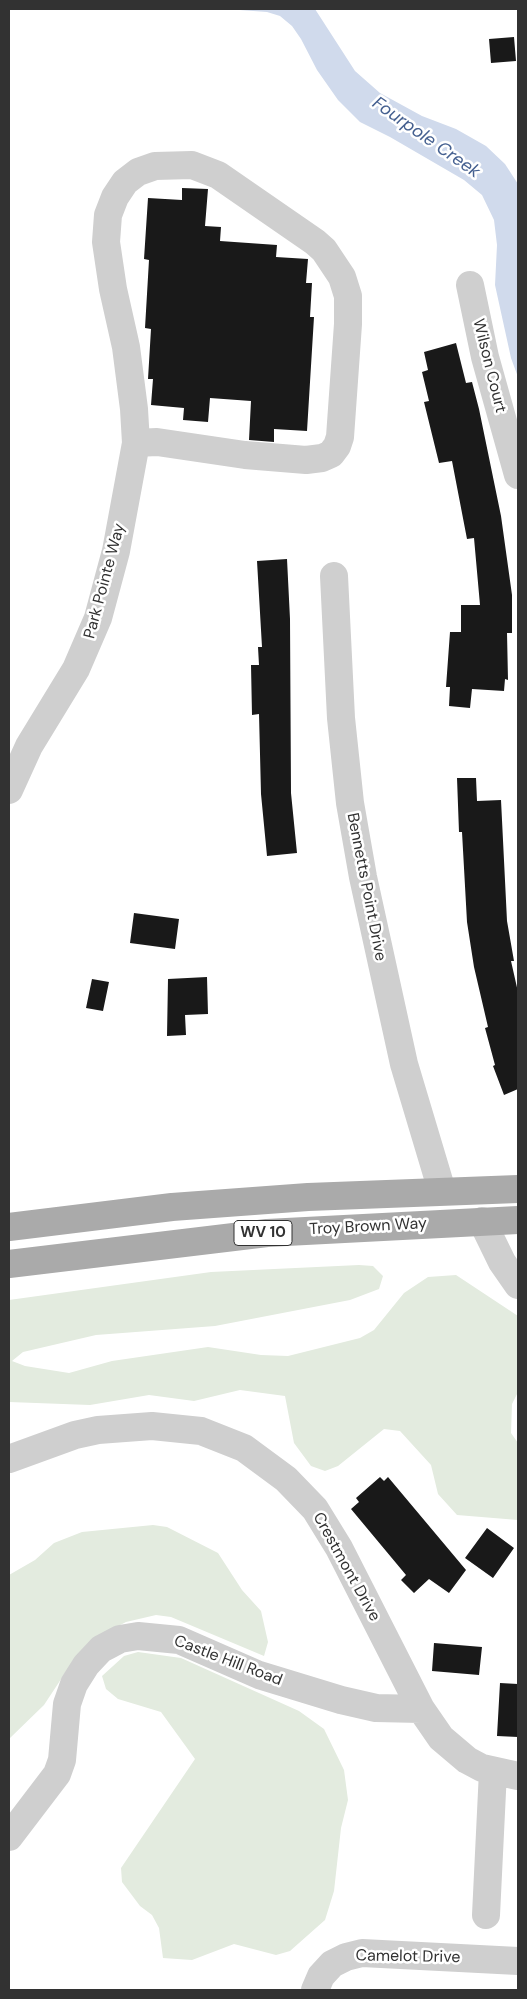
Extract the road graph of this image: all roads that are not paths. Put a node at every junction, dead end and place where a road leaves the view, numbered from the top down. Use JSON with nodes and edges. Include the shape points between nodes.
{"nodes":[{"id":1,"x":470,"y":285,"type":"dead end"},
{"id":2,"x":136,"y":443,"type":"junction"},
{"id":3,"x":518,"y":475,"type":"edge"},
{"id":4,"x":334,"y":576,"type":"dead end"},
{"id":5,"x":9,"y":790,"type":"edge"},
{"id":6,"x":518,"y":1189,"type":"edge"},
{"id":7,"x":442,"y":1191,"type":"junction"},
{"id":8,"x":518,"y":1220,"type":"edge"},
{"id":9,"x":482,"y":1221,"type":"junction"},
{"id":10,"x":9,"y":1227,"type":"edge"},
{"id":11,"x":9,"y":1264,"type":"edge"},
{"id":12,"x":518,"y":1286,"type":"edge"},
{"id":13,"x":9,"y":1459,"type":"edge"},
{"id":14,"x":421,"y":1709,"type":"junction"},
{"id":15,"x":506,"y":1774,"type":"edge"},
{"id":16,"x":9,"y":1837,"type":"edge"},
{"id":17,"x":486,"y":1915,"type":"dead end"},
{"id":18,"x":518,"y":1961,"type":"edge"},
{"id":19,"x":315,"y":1990,"type":"edge"}],
"edges":[{"from":1,"to":3,"type":"street","name":"Wilson Court","via":[[485,357]]},
{"from":2,"to":2,"type":"street","name":"Park Pointe Way","via":[[126,347],[106,242],[108,215],[114,197],[138,172],[155,166],[192,165],[218,175],[315,242],[342,277],[348,296],[348,324],[340,437],[331,454],[306,460],[157,442]]},
{"from":2,"to":5,"type":"street","name":"Park Pointe Way","via":[[116,551],[98,618],[76,669],[29,746]]},
{"from":4,"to":7,"type":"street","name":"Bennetts Point Drive","via":[[341,718],[350,803],[404,1064]]},
{"from":6,"to":7,"type":"main road","name":"Troy Brown Way","number":"WV 10"},
{"from":7,"to":10,"type":"main road","name":"Troy Brown Way","number":"WV 10","via":[[172,1207]]},
{"from":8,"to":9,"type":"main road","name":"Troy Brown Way","number":"WV 10"},
{"from":9,"to":11,"type":"main road","name":"Troy Brown Way","number":"WV 10","via":[[266,1233]]},
{"from":9,"to":12,"type":"street"},
{"from":13,"to":14,"type":"street","name":"Crestmont Drive","via":[[75,1435],[152,1426],[201,1431],[244,1448],[286,1479],[315,1509],[339,1548]]},
{"from":14,"to":15,"type":"street","name":"Crestmont Drive","via":[[453,1750],[467,1760]]},
{"from":14,"to":16,"type":"street","name":"Castle Hill Road","via":[[376,1708],[341,1700],[259,1675],[179,1640],[138,1636],[120,1639],[101,1649],[86,1664],[74,1684],[67,1704],[62,1760],[57,1774]]},
{"from":15,"to":17,"type":"street"},
{"from":18,"to":19,"type":"street","name":"Camelot Drive","via":[[362,1953],[332,1964],[321,1976]]}]}
